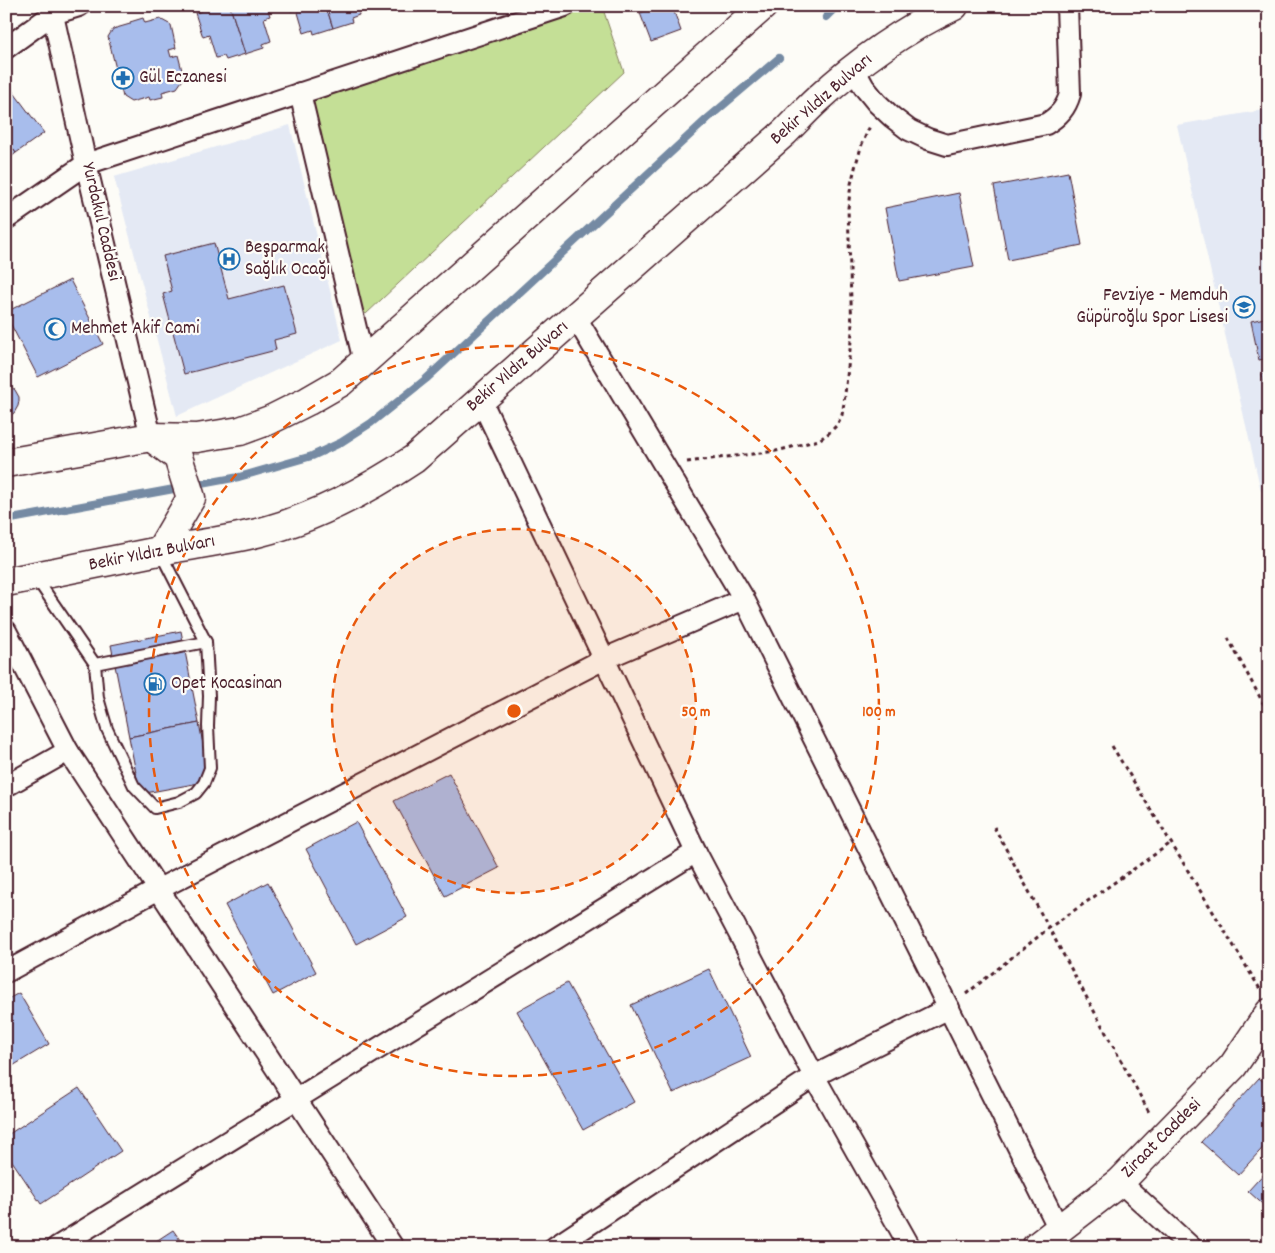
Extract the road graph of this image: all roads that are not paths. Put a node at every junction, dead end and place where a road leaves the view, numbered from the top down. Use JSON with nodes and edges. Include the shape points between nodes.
{"nodes":[{"id":1,"x":79,"y":6,"type":"edge"},
{"id":2,"x":565,"y":6,"type":"edge"},
{"id":3,"x":763,"y":6,"type":"edge"},
{"id":4,"x":954,"y":6,"type":"edge"},
{"id":5,"x":1067,"y":6,"type":"edge"},
{"id":6,"x":52,"y":10,"type":"edge"},
{"id":7,"x":6,"y":48,"type":"edge"},
{"id":8,"x":854,"y":69,"type":"junction"},
{"id":9,"x":300,"y":93,"type":"junction"},
{"id":10,"x":86,"y":164,"type":"junction"},
{"id":11,"x":6,"y":219,"type":"edge"},
{"id":12,"x":575,"y":316,"type":"junction"},
{"id":13,"x":364,"y":362,"type":"junction"},
{"id":14,"x":480,"y":400,"type":"junction"},
{"id":15,"x":151,"y":437,"type":"junction"},
{"id":16,"x":6,"y":462,"type":"edge"},
{"id":17,"x":160,"y":551,"type":"junction"},
{"id":18,"x":35,"y":576,"type":"junction"},
{"id":19,"x":6,"y":582,"type":"edge"},
{"id":20,"x":744,"y":598,"type":"junction"},
{"id":21,"x":6,"y":631,"type":"edge"},
{"id":22,"x":206,"y":642,"type":"junction"},
{"id":23,"x":604,"y":659,"type":"junction"},
{"id":24,"x":95,"y":664,"type":"junction"},
{"id":25,"x":68,"y":751,"type":"junction"},
{"id":26,"x":6,"y":786,"type":"edge"},
{"id":27,"x":696,"y":852,"type":"junction"},
{"id":28,"x":158,"y":889,"type":"junction"},
{"id":29,"x":6,"y":972,"type":"edge"},
{"id":30,"x":949,"y":1008,"type":"junction"},
{"id":31,"x":1265,"y":1017,"type":"edge"},
{"id":32,"x":814,"y":1076,"type":"junction"},
{"id":33,"x":296,"y":1099,"type":"junction"},
{"id":34,"x":1120,"y":1182,"type":"junction"},
{"id":35,"x":1059,"y":1230,"type":"junction"},
{"id":36,"x":57,"y":1247,"type":"edge"},
{"id":37,"x":393,"y":1247,"type":"edge"},
{"id":38,"x":555,"y":1247,"type":"edge"},
{"id":39,"x":910,"y":1247,"type":"edge"},
{"id":40,"x":1036,"y":1247,"type":"edge"},
{"id":41,"x":1191,"y":1247,"type":"edge"}],
"edges":[{"from":1,"to":6,"type":"street"},
{"from":2,"to":9,"type":"street"},
{"from":3,"to":13,"type":"main road"},
{"from":4,"to":8,"type":"main road","name":"Bekir Yıldız Bulvarı","via":[[914,28]]},
{"from":5,"to":8,"type":"street","via":[[1070,94],[1060,114],[1046,124],[947,145],[909,130],[892,117],[864,87]]},
{"from":6,"to":7,"type":"street"},
{"from":6,"to":10,"type":"street","name":"Yurdakul Caddesi"},
{"from":8,"to":12,"type":"main road","name":"Bekir Yıldız Bulvarı"},
{"from":9,"to":10,"type":"street"},
{"from":9,"to":13,"type":"street"},
{"from":10,"to":11,"type":"street"},
{"from":10,"to":15,"type":"street","name":"Yurdakul Caddesi"},
{"from":12,"to":14,"type":"main road","name":"Bekir Yıldız Bulvarı"},
{"from":12,"to":20,"type":"street"},
{"from":13,"to":15,"type":"main road","via":[[341,382],[308,401],[240,431],[197,438]]},
{"from":14,"to":17,"type":"main road","name":"Bekir Yıldız Bulvarı","via":[[414,459],[328,508],[259,532]]},
{"from":14,"to":23,"type":"street"},
{"from":15,"to":16,"type":"main road"},
{"from":15,"to":17,"type":"main road","via":[[178,457],[191,498]]},
{"from":17,"to":18,"type":"main road","name":"Bekir Yıldız Bulvarı"},
{"from":17,"to":22,"type":"lane"},
{"from":18,"to":19,"type":"main road","name":"Bekir Yıldız Bulvarı"},
{"from":18,"to":24,"type":"lane"},
{"from":20,"to":23,"type":"street"},
{"from":20,"to":30,"type":"street"},
{"from":21,"to":25,"type":"street"},
{"from":22,"to":24,"type":"lane"},
{"from":22,"to":24,"type":"lane","via":[[210,768],[196,793],[179,802],[155,808],[134,786],[107,729],[98,698]]},
{"from":23,"to":27,"type":"street"},
{"from":23,"to":28,"type":"street"},
{"from":25,"to":26,"type":"street"},
{"from":25,"to":28,"type":"street"},
{"from":27,"to":32,"type":"street"},
{"from":27,"to":33,"type":"street"},
{"from":28,"to":29,"type":"street"},
{"from":28,"to":33,"type":"street"},
{"from":30,"to":32,"type":"street"},
{"from":30,"to":35,"type":"street"},
{"from":31,"to":34,"type":"main road","name":"Ziraat Caddesi","via":[[1233,1066]]},
{"from":32,"to":38,"type":"street"},
{"from":32,"to":39,"type":"street"},
{"from":33,"to":36,"type":"street"},
{"from":33,"to":37,"type":"street"},
{"from":34,"to":35,"type":"main road","name":"Ziraat Caddesi"},
{"from":34,"to":41,"type":"street"},
{"from":35,"to":40,"type":"main road","name":"Ziraat Caddesi"}]}
